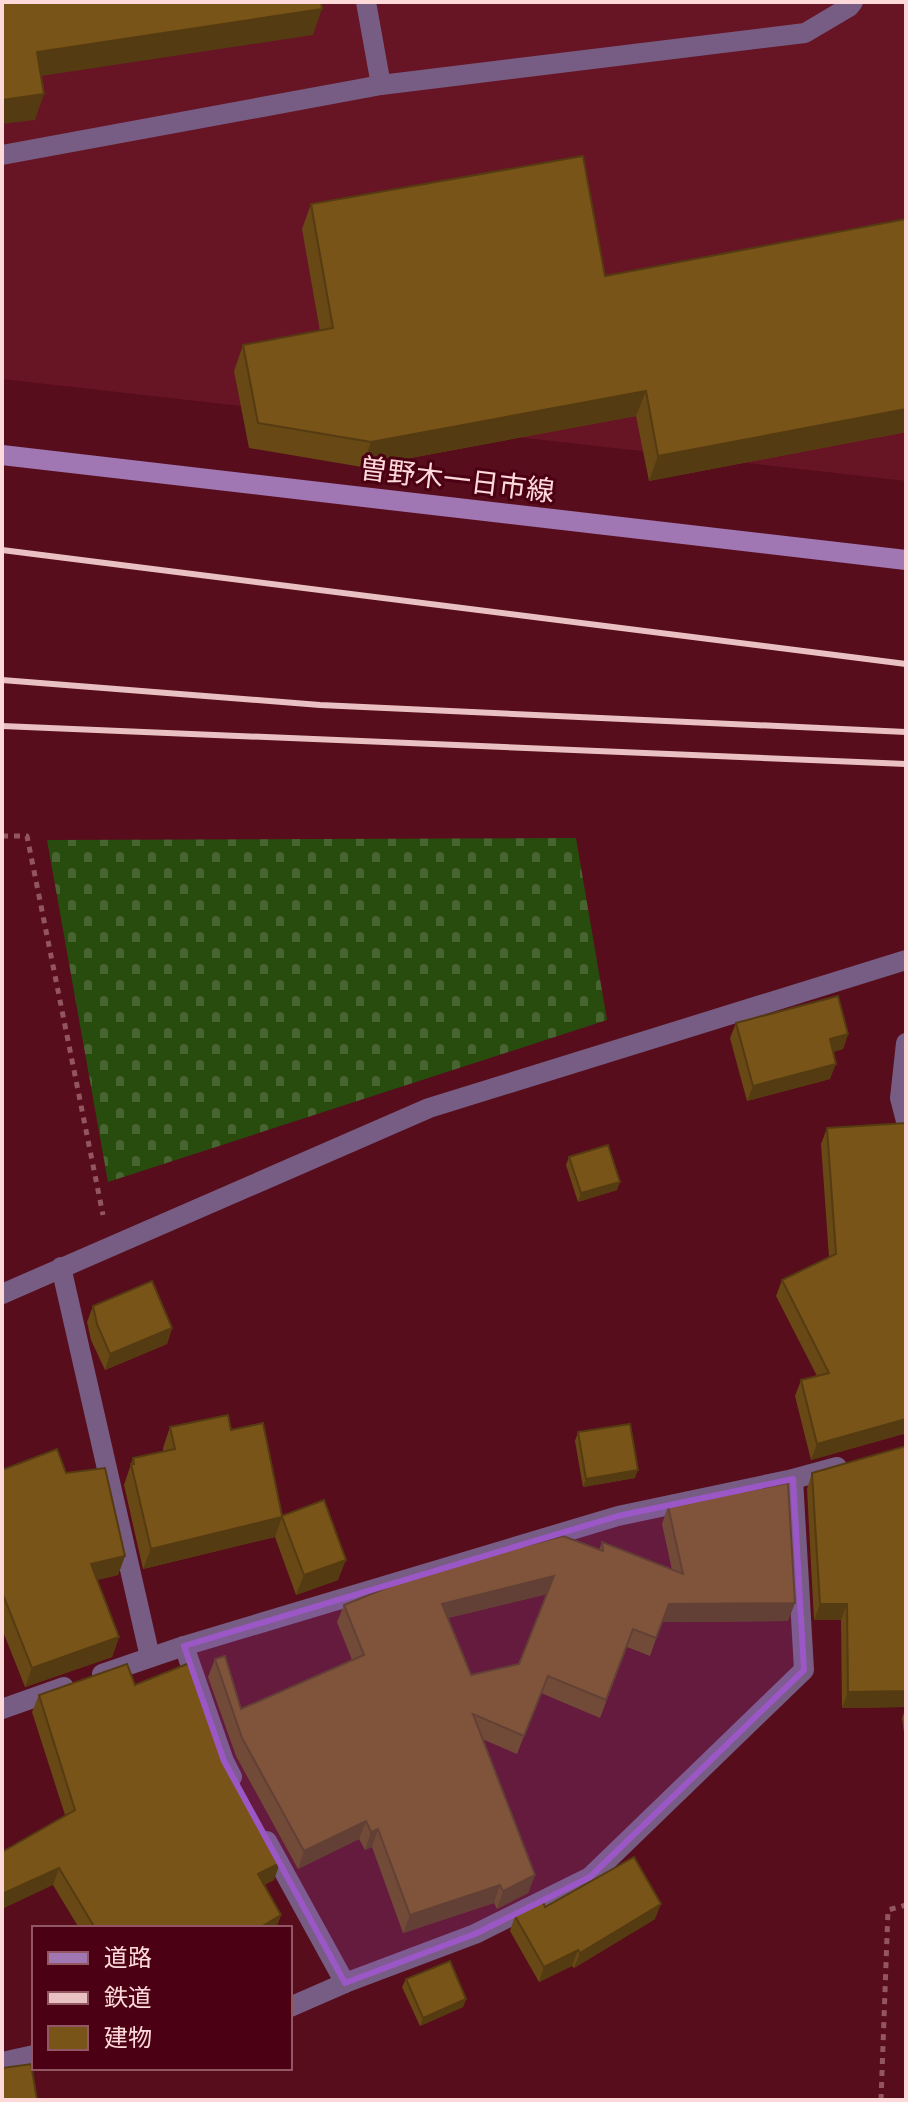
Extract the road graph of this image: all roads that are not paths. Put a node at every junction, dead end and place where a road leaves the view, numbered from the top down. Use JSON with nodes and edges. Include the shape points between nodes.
{"nodes":[{"id":1,"x":366,"y":2,"type":"edge"},
{"id":2,"x":853,"y":2,"type":"edge"},
{"id":3,"x":381,"y":85,"type":"junction"},
{"id":4,"x":2,"y":155,"type":"edge"},
{"id":5,"x":2,"y":455,"type":"edge"},
{"id":6,"x":906,"y":560,"type":"edge"},
{"id":7,"x":906,"y":960,"type":"edge"},
{"id":8,"x":906,"y":1043,"type":"edge"},
{"id":9,"x":906,"y":1121,"type":"edge"},
{"id":10,"x":61,"y":1267,"type":"junction"},
{"id":11,"x":2,"y":1294,"type":"edge"},
{"id":12,"x":849,"y":1463,"type":"edge"},
{"id":13,"x":793,"y":1479,"type":"junction"},
{"id":14,"x":184,"y":1646,"type":"junction"},
{"id":15,"x":150,"y":1657,"type":"junction"},
{"id":16,"x":2,"y":1709,"type":"edge"},
{"id":17,"x":239,"y":1789,"type":"edge"},
{"id":18,"x":262,"y":1831,"type":"edge"},
{"id":19,"x":345,"y":1983,"type":"junction"},
{"id":20,"x":292,"y":2006,"type":"edge"},
{"id":21,"x":32,"y":2055,"type":"edge"},
{"id":22,"x":2,"y":2062,"type":"edge"}],
"edges":[{"from":1,"to":3,"type":"street"},
{"from":2,"to":3,"type":"street","via":[[805,33]]},
{"from":3,"to":4,"type":"street"},
{"from":5,"to":6,"type":"main road","name":"曽野木一日市線"},
{"from":7,"to":10,"type":"street","via":[[429,1108]]},
{"from":8,"to":9,"type":"street","via":[[900,1098]]},
{"from":10,"to":11,"type":"street"},
{"from":10,"to":15,"type":"street"},
{"from":12,"to":13,"type":"street"},
{"from":13,"to":14,"type":"street","via":[[618,1516]]},
{"from":13,"to":19,"type":"street","via":[[804,1670],[590,1877],[475,1934]]},
{"from":14,"to":15,"type":"street"},
{"from":14,"to":17,"type":"street"},
{"from":15,"to":16,"type":"street"},
{"from":18,"to":19,"type":"street"},
{"from":19,"to":20,"type":"street"},
{"from":21,"to":22,"type":"street"}]}
